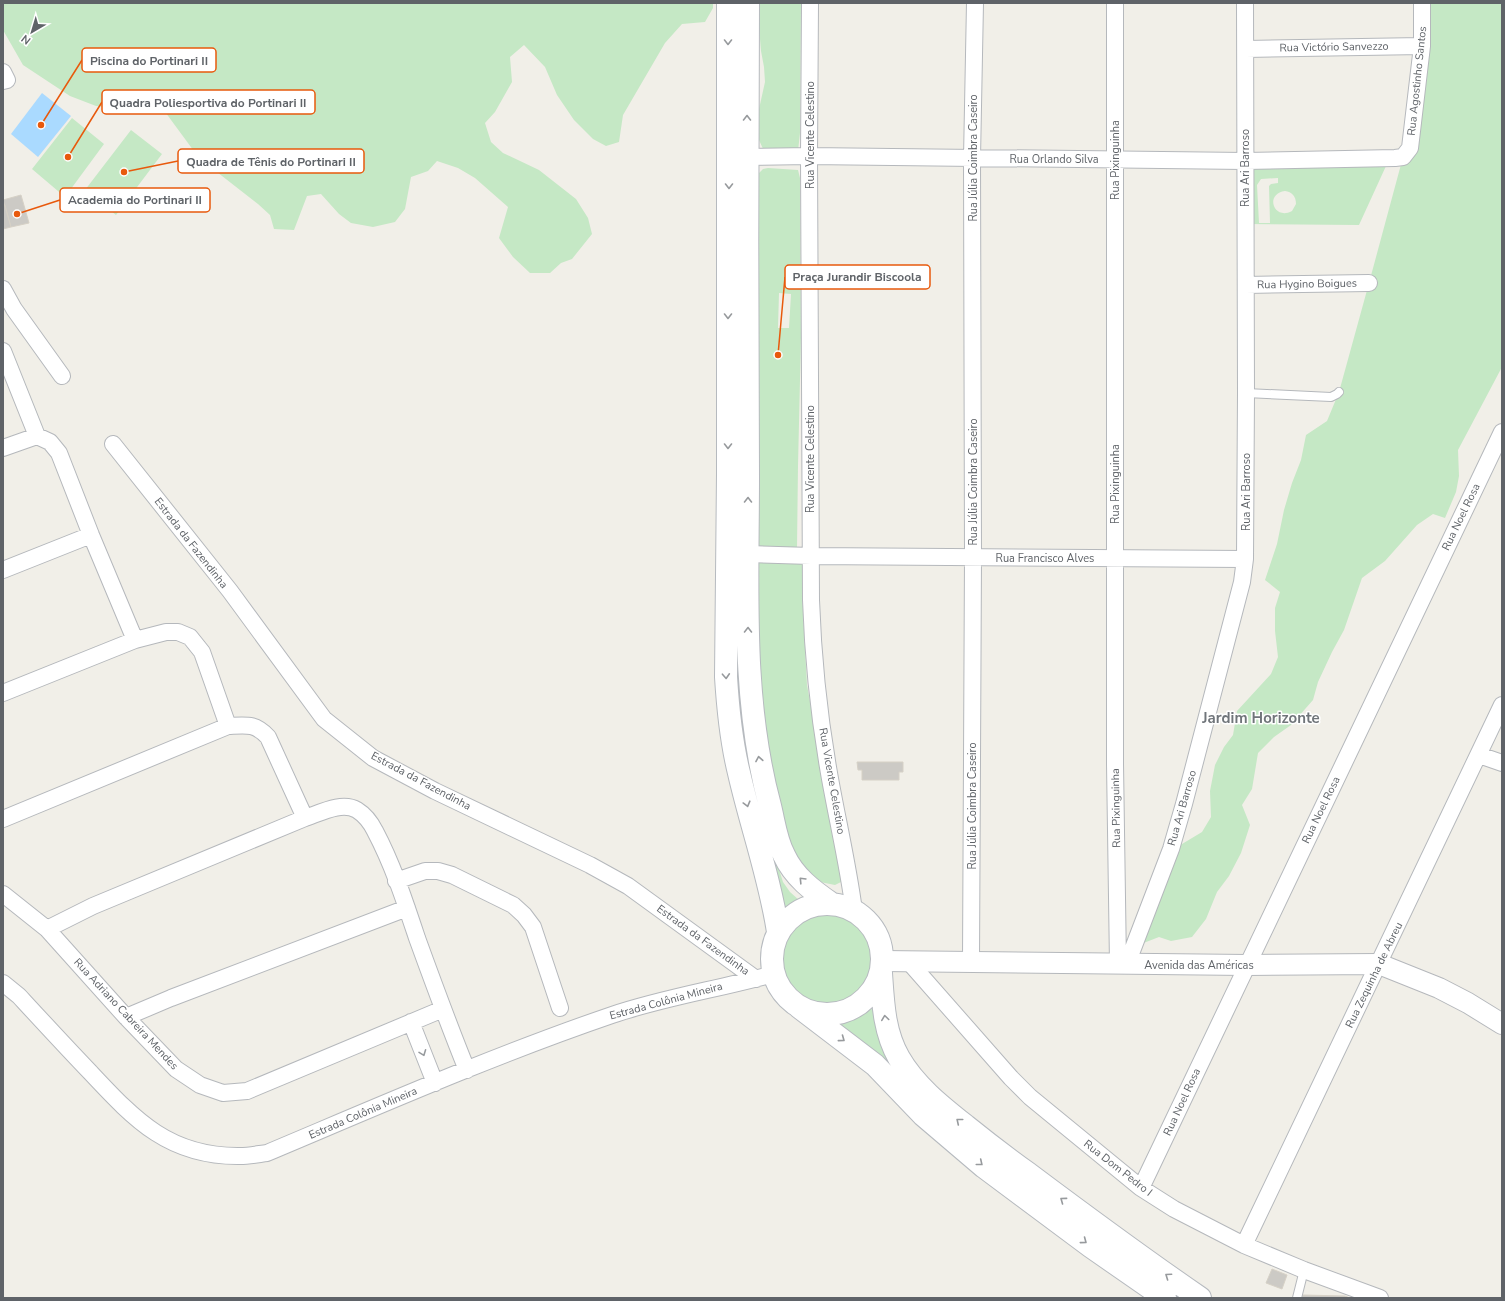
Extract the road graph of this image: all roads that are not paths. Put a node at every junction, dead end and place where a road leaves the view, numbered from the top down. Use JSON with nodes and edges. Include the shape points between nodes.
{"nodes":[{"id":1,"x":728,"y":3,"type":"edge"},
{"id":2,"x":748,"y":3,"type":"edge"},
{"id":3,"x":810,"y":3,"type":"edge"},
{"id":4,"x":975,"y":3,"type":"edge"},
{"id":5,"x":1115,"y":3,"type":"edge"},
{"id":6,"x":1245,"y":3,"type":"edge"},
{"id":7,"x":1422,"y":3,"type":"edge"},
{"id":8,"x":1422,"y":46,"type":"junction"},
{"id":9,"x":1246,"y":49,"type":"junction"},
{"id":10,"x":3,"y":72,"type":"edge"},
{"id":11,"x":3,"y":81,"type":"edge"},
{"id":12,"x":809,"y":156,"type":"junction"},
{"id":13,"x":1403,"y":156,"type":"joint"},
{"id":14,"x":738,"y":157,"type":"junction"},
{"id":15,"x":972,"y":158,"type":"junction"},
{"id":16,"x":1115,"y":159,"type":"junction"},
{"id":17,"x":1245,"y":161,"type":"junction"},
{"id":18,"x":1369,"y":283,"type":"dead end"},
{"id":19,"x":1246,"y":285,"type":"junction"},
{"id":20,"x":3,"y":289,"type":"edge"},
{"id":21,"x":3,"y":351,"type":"edge"},
{"id":22,"x":62,"y":376,"type":"dead end"},
{"id":23,"x":1339,"y":392,"type":"dead end"},
{"id":24,"x":1246,"y":393,"type":"junction"},
{"id":25,"x":1502,"y":432,"type":"edge"},
{"id":26,"x":37,"y":436,"type":"junction"},
{"id":27,"x":113,"y":444,"type":"dead end"},
{"id":28,"x":3,"y":448,"type":"edge"},
{"id":29,"x":1494,"y":465,"type":"edge"},
{"id":30,"x":91,"y":535,"type":"junction"},
{"id":31,"x":748,"y":554,"type":"junction"},
{"id":32,"x":811,"y":556,"type":"junction"},
{"id":33,"x":973,"y":558,"type":"junction"},
{"id":34,"x":1115,"y":558,"type":"junction"},
{"id":35,"x":1245,"y":559,"type":"junction"},
{"id":36,"x":3,"y":570,"type":"edge"},
{"id":37,"x":135,"y":640,"type":"junction"},
{"id":38,"x":3,"y":693,"type":"edge"},
{"id":39,"x":1502,"y":705,"type":"edge"},
{"id":40,"x":228,"y":726,"type":"junction"},
{"id":41,"x":1478,"y":755,"type":"junction"},
{"id":42,"x":1502,"y":763,"type":"edge"},
{"id":43,"x":305,"y":818,"type":"junction"},
{"id":44,"x":3,"y":819,"type":"edge"},
{"id":45,"x":396,"y":881,"type":"junction"},
{"id":46,"x":3,"y":894,"type":"edge"},
{"id":47,"x":832,"y":904,"type":"junction"},
{"id":48,"x":407,"y":908,"type":"junction"},
{"id":49,"x":854,"y":911,"type":"junction"},
{"id":50,"x":47,"y":929,"type":"junction"},
{"id":51,"x":778,"y":932,"type":"junction"},
{"id":52,"x":909,"y":962,"type":"junction"},
{"id":53,"x":971,"y":962,"type":"junction"},
{"id":54,"x":1122,"y":964,"type":"junction"},
{"id":55,"x":1379,"y":964,"type":"junction"},
{"id":56,"x":1247,"y":965,"type":"junction"},
{"id":57,"x":881,"y":967,"type":"junction"},
{"id":58,"x":765,"y":976,"type":"junction"},
{"id":59,"x":3,"y":983,"type":"edge"},
{"id":60,"x":799,"y":1007,"type":"junction"},
{"id":61,"x":560,"y":1008,"type":"dead end"},
{"id":62,"x":443,"y":1009,"type":"junction"},
{"id":63,"x":126,"y":1017,"type":"junction"},
{"id":64,"x":411,"y":1022,"type":"junction"},
{"id":65,"x":1502,"y":1024,"type":"edge"},
{"id":66,"x":466,"y":1070,"type":"junction"},
{"id":67,"x":434,"y":1083,"type":"junction"},
{"id":68,"x":1141,"y":1188,"type":"junction"},
{"id":69,"x":1244,"y":1245,"type":"junction"},
{"id":70,"x":1304,"y":1270,"type":"junction"},
{"id":71,"x":1165,"y":1298,"type":"edge"},
{"id":72,"x":1200,"y":1298,"type":"edge"},
{"id":73,"x":1297,"y":1298,"type":"edge"},
{"id":74,"x":1380,"y":1298,"type":"edge"}],
"edges":[{"from":1,"to":14,"type":"main road","one_way":true},
{"from":14,"to":2,"type":"main road","one_way":true},
{"from":3,"to":12,"type":"street","name":"Rua Vicente Celestino"},
{"from":4,"to":15,"type":"street","name":"Rua Júlia Coimbra Caseiro"},
{"from":5,"to":16,"type":"street","name":"Rua Pixinguinha"},
{"from":6,"to":9,"type":"street","name":"Rua Ari Barroso"},
{"from":7,"to":8,"type":"street","name":"Rua Agostinho Santos"},
{"from":8,"to":9,"type":"street","name":"Rua Victório Sanvezzo"},
{"from":8,"to":13,"type":"street","name":"Rua Agostinho Santos","via":[[1410,148]]},
{"from":9,"to":17,"type":"street","name":"Rua Ari Barroso"},
{"from":10,"to":11,"type":"street","via":[[7,80]]},
{"from":12,"to":14,"type":"street","name":"Rua Orlando Silva"},
{"from":12,"to":15,"type":"street","name":"Rua Orlando Silva"},
{"from":12,"to":32,"type":"street","name":"Rua Vicente Celestino"},
{"from":13,"to":17,"type":"street","name":"Rua Orlando Silva"},
{"from":31,"to":14,"type":"main road","one_way":true},
{"from":14,"to":51,"type":"main road","one_way":true,"via":[[726,676],[728,709],[738,772],[773,900]]},
{"from":15,"to":16,"type":"street","name":"Rua Orlando Silva"},
{"from":15,"to":33,"type":"street","name":"Rua Júlia Coimbra Caseiro"},
{"from":16,"to":17,"type":"street","name":"Rua Orlando Silva"},
{"from":16,"to":34,"type":"street","name":"Rua Pixinguinha"},
{"from":17,"to":19,"type":"street","name":"Rua Ari Barroso"},
{"from":18,"to":19,"type":"street","name":"Rua Hygino Boigues"},
{"from":19,"to":24,"type":"street","name":"Rua Ari Barroso"},
{"from":20,"to":22,"type":"street","via":[[14,309]]},
{"from":21,"to":26,"type":"street"},
{"from":23,"to":24,"type":"lane","via":[[1331,397]]},
{"from":24,"to":35,"type":"street","name":"Rua Ari Barroso"},
{"from":25,"to":29,"type":"street","name":"Rua Noel Rosa"},
{"from":26,"to":28,"type":"street"},
{"from":26,"to":30,"type":"street","via":[[50,442],[59,453]]},
{"from":27,"to":58,"type":"street","name":"Estrada da Fazendinha","via":[[230,591],[324,719],[373,758],[628,886]]},
{"from":29,"to":56,"type":"street","name":"Rua Noel Rosa"},
{"from":30,"to":36,"type":"street"},
{"from":30,"to":37,"type":"street"},
{"from":31,"to":32,"type":"street","name":"Rua Francisco Alves"},
{"from":47,"to":31,"type":"main road","one_way":true,"via":[[804,883],[784,855],[764,784],[756,742],[749,663]]},
{"from":32,"to":33,"type":"street","name":"Rua Francisco Alves"},
{"from":32,"to":49,"type":"street","name":"Rua Vicente Celestino","via":[[813,657],[818,704]]},
{"from":33,"to":34,"type":"street","name":"Rua Francisco Alves"},
{"from":33,"to":53,"type":"street","name":"Rua Júlia Coimbra Caseiro"},
{"from":34,"to":35,"type":"street","name":"Rua Francisco Alves"},
{"from":34,"to":54,"type":"street","name":"Rua Pixinguinha","via":[[1115,764]]},
{"from":35,"to":54,"type":"street","name":"Rua Ari Barroso","via":[[1242,582],[1171,849]]},
{"from":37,"to":38,"type":"street"},
{"from":37,"to":40,"type":"street","via":[[166,632],[178,632],[190,637],[202,652]]},
{"from":39,"to":41,"type":"street","name":"Rua Zequinha de Abreu"},
{"from":40,"to":43,"type":"street","via":[[255,726],[268,738]]},
{"from":40,"to":44,"type":"street"},
{"from":41,"to":42,"type":"street"},
{"from":41,"to":55,"type":"street","name":"Rua Zequinha de Abreu"},
{"from":43,"to":45,"type":"street","via":[[330,809],[356,809],[375,830]]},
{"from":43,"to":50,"type":"street","via":[[93,906]]},
{"from":45,"to":48,"type":"street"},
{"from":45,"to":61,"type":"street","via":[[426,871],[438,871],[452,875],[513,905],[533,927]]},
{"from":46,"to":50,"type":"street","name":"Rua Adriano Cabreira Mendes"},
{"from":47,"to":49,"type":"main road"},
{"from":47,"to":51,"type":"main road","via":[[816,905],[801,910],[788,919]]},
{"from":48,"to":62,"type":"street"},
{"from":48,"to":63,"type":"street"},
{"from":49,"to":57,"type":"main road","via":[[866,920],[875,932],[881,946]]},
{"from":50,"to":63,"type":"street","name":"Rua Adriano Cabreira Mendes"},
{"from":51,"to":58,"type":"main road"},
{"from":52,"to":53,"type":"street","name":"Avenida das Américas"},
{"from":52,"to":57,"type":"street","name":"Avenida das Américas"},
{"from":52,"to":68,"type":"street","name":"Rua Dom Pedro I","via":[[1030,1097]]},
{"from":53,"to":54,"type":"street","name":"Avenida das Américas"},
{"from":54,"to":56,"type":"street","name":"Avenida das Américas"},
{"from":55,"to":56,"type":"street","name":"Avenida das Américas"},
{"from":55,"to":65,"type":"street","name":"Avenida das Américas","via":[[1439,988]]},
{"from":55,"to":69,"type":"street","name":"Rua Zequinha de Abreu"},
{"from":56,"to":68,"type":"street","name":"Rua Noel Rosa"},
{"from":57,"to":60,"type":"main road","via":[[874,989],[863,1002],[848,1010],[832,1014],[815,1013]]},
{"from":72,"to":57,"type":"main road","one_way":true,"via":[[1001,1154],[911,1076],[892,1044],[886,1023]]},
{"from":58,"to":60,"type":"main road"},
{"from":58,"to":66,"type":"street","name":"Estrada Colônia Mineira","via":[[613,1015]]},
{"from":59,"to":67,"type":"street","name":"Estrada Colônia Mineira","via":[[20,996],[113,1098],[137,1120],[170,1142],[202,1153],[218,1156],[267,1153]]},
{"from":60,"to":71,"type":"main road","one_way":true,"via":[[875,1064],[923,1115],[950,1139],[1090,1246]]},
{"from":62,"to":64,"type":"street","name":"Rua Adriano Cabreira Mendes"},
{"from":62,"to":66,"type":"street"},
{"from":63,"to":64,"type":"street","name":"Rua Adriano Cabreira Mendes","via":[[176,1069],[200,1085],[223,1093],[246,1091]]},
{"from":64,"to":67,"type":"street","one_way":true},
{"from":66,"to":67,"type":"street","name":"Estrada Colônia Mineira"},
{"from":68,"to":69,"type":"street","name":"Rua Dom Pedro I","via":[[1174,1209]]},
{"from":69,"to":70,"type":"street","name":"Rua Dom Pedro I"},
{"from":70,"to":73,"type":"lane"},
{"from":70,"to":74,"type":"street","name":"Rua Dom Pedro I"}]}
